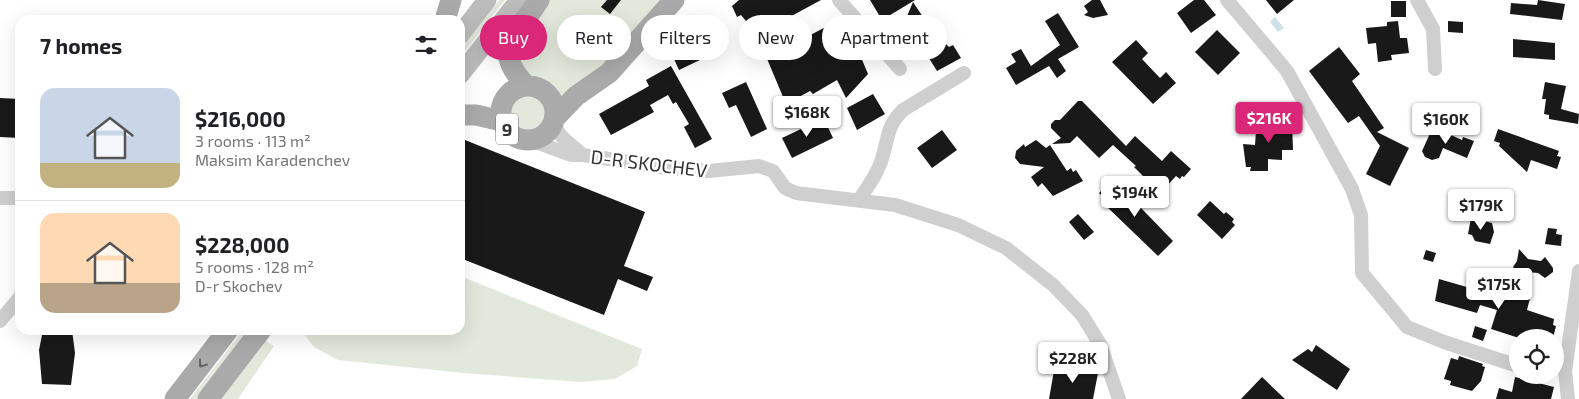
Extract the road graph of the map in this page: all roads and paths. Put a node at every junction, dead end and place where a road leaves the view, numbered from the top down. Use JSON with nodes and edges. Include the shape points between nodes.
{"nodes":[{"id":1,"x":451,"y":0,"type":"edge"},
{"id":2,"x":487,"y":0,"type":"edge"},
{"id":3,"x":519,"y":0,"type":"edge"},
{"id":4,"x":539,"y":0,"type":"edge"},
{"id":5,"x":674,"y":0,"type":"edge"},
{"id":6,"x":839,"y":0,"type":"edge"},
{"id":7,"x":1227,"y":0,"type":"edge"},
{"id":8,"x":1417,"y":0,"type":"edge"},
{"id":9,"x":446,"y":15,"type":"edge"},
{"id":10,"x":465,"y":29,"type":"edge"},
{"id":11,"x":1436,"y":68,"type":"dead end"},
{"id":12,"x":465,"y":69,"type":"edge"},
{"id":13,"x":900,"y":69,"type":"dead end"},
{"id":14,"x":964,"y":74,"type":"dead end"},
{"id":15,"x":526,"y":86,"type":"junction"},
{"id":16,"x":589,"y":87,"type":"junction"},
{"id":17,"x":546,"y":93,"type":"junction"},
{"id":18,"x":465,"y":115,"type":"edge"},
{"id":19,"x":502,"y":121,"type":"junction"},
{"id":20,"x":553,"y":121,"type":"junction"},
{"id":21,"x":530,"y":140,"type":"junction"},
{"id":22,"x":583,"y":154,"type":"junction"},
{"id":23,"x":0,"y":198,"type":"edge"},
{"id":24,"x":15,"y":198,"type":"edge"},
{"id":25,"x":859,"y":200,"type":"junction"},
{"id":26,"x":1579,"y":271,"type":"edge"},
{"id":27,"x":15,"y":304,"type":"edge"},
{"id":28,"x":1577,"y":308,"type":"edge"},
{"id":29,"x":0,"y":321,"type":"edge"},
{"id":30,"x":224,"y":335,"type":"edge"},
{"id":31,"x":257,"y":335,"type":"edge"},
{"id":32,"x":1564,"y":355,"type":"edge"},
{"id":33,"x":1509,"y":363,"type":"edge"},
{"id":34,"x":1564,"y":384,"type":"edge"},
{"id":35,"x":175,"y":399,"type":"edge"},
{"id":36,"x":208,"y":399,"type":"edge"},
{"id":37,"x":1119,"y":399,"type":"edge"},
{"id":38,"x":1568,"y":399,"type":"edge"}],
"edges":[{"from":1,"to":9,"type":"main road"},
{"from":2,"to":10,"type":"main road"},
{"from":3,"to":12,"type":"main road"},
{"from":4,"to":15,"type":"main road","via":[[513,34],[508,49],[512,70]]},
{"from":5,"to":16,"type":"main road","number":"9","via":[[609,74]]},
{"from":6,"to":13,"type":"street"},
{"from":7,"to":33,"type":"street","via":[[1287,71],[1352,189],[1361,215],[1362,273],[1408,327]]},
{"from":8,"to":11,"type":"street","via":[[1433,29]]},
{"from":14,"to":25,"type":"street","via":[[895,118],[887,133],[876,172]]},
{"from":15,"to":17,"type":"main road"},
{"from":15,"to":19,"type":"main road","number":"9","via":[[511,92],[504,100]]},
{"from":16,"to":17,"type":"main road","via":[[561,96]]},
{"from":16,"to":20,"type":"main road","number":"9","via":[[567,104]]},
{"from":17,"to":20,"type":"main road","via":[[553,105]]},
{"from":18,"to":19,"type":"main road","number":"9"},
{"from":19,"to":21,"type":"main road","number":"9","via":[[513,135]]},
{"from":20,"to":21,"type":"main road","number":"9","via":[[545,134]]},
{"from":20,"to":22,"type":"street","via":[[563,138]]},
{"from":21,"to":22,"type":"street","name":"D-R SKOCHEV","via":[[571,155]]},
{"from":22,"to":25,"type":"street","name":"D-R SKOCHEV","via":[[668,168],[709,171],[759,166],[773,171],[785,188],[796,193]]},
{"from":23,"to":24,"type":"street"},
{"from":25,"to":37,"type":"street","name":"D-R SKOCHEV","via":[[895,205],[958,225],[1006,248],[1054,285],[1082,315],[1100,344]]},
{"from":26,"to":28,"type":"street"},
{"from":27,"to":29,"type":"street"},
{"from":28,"to":32,"type":"street"},
{"from":30,"to":35,"type":"main road","one_way":true},
{"from":31,"to":36,"type":"main road"},
{"from":34,"to":38,"type":"street"}]}
